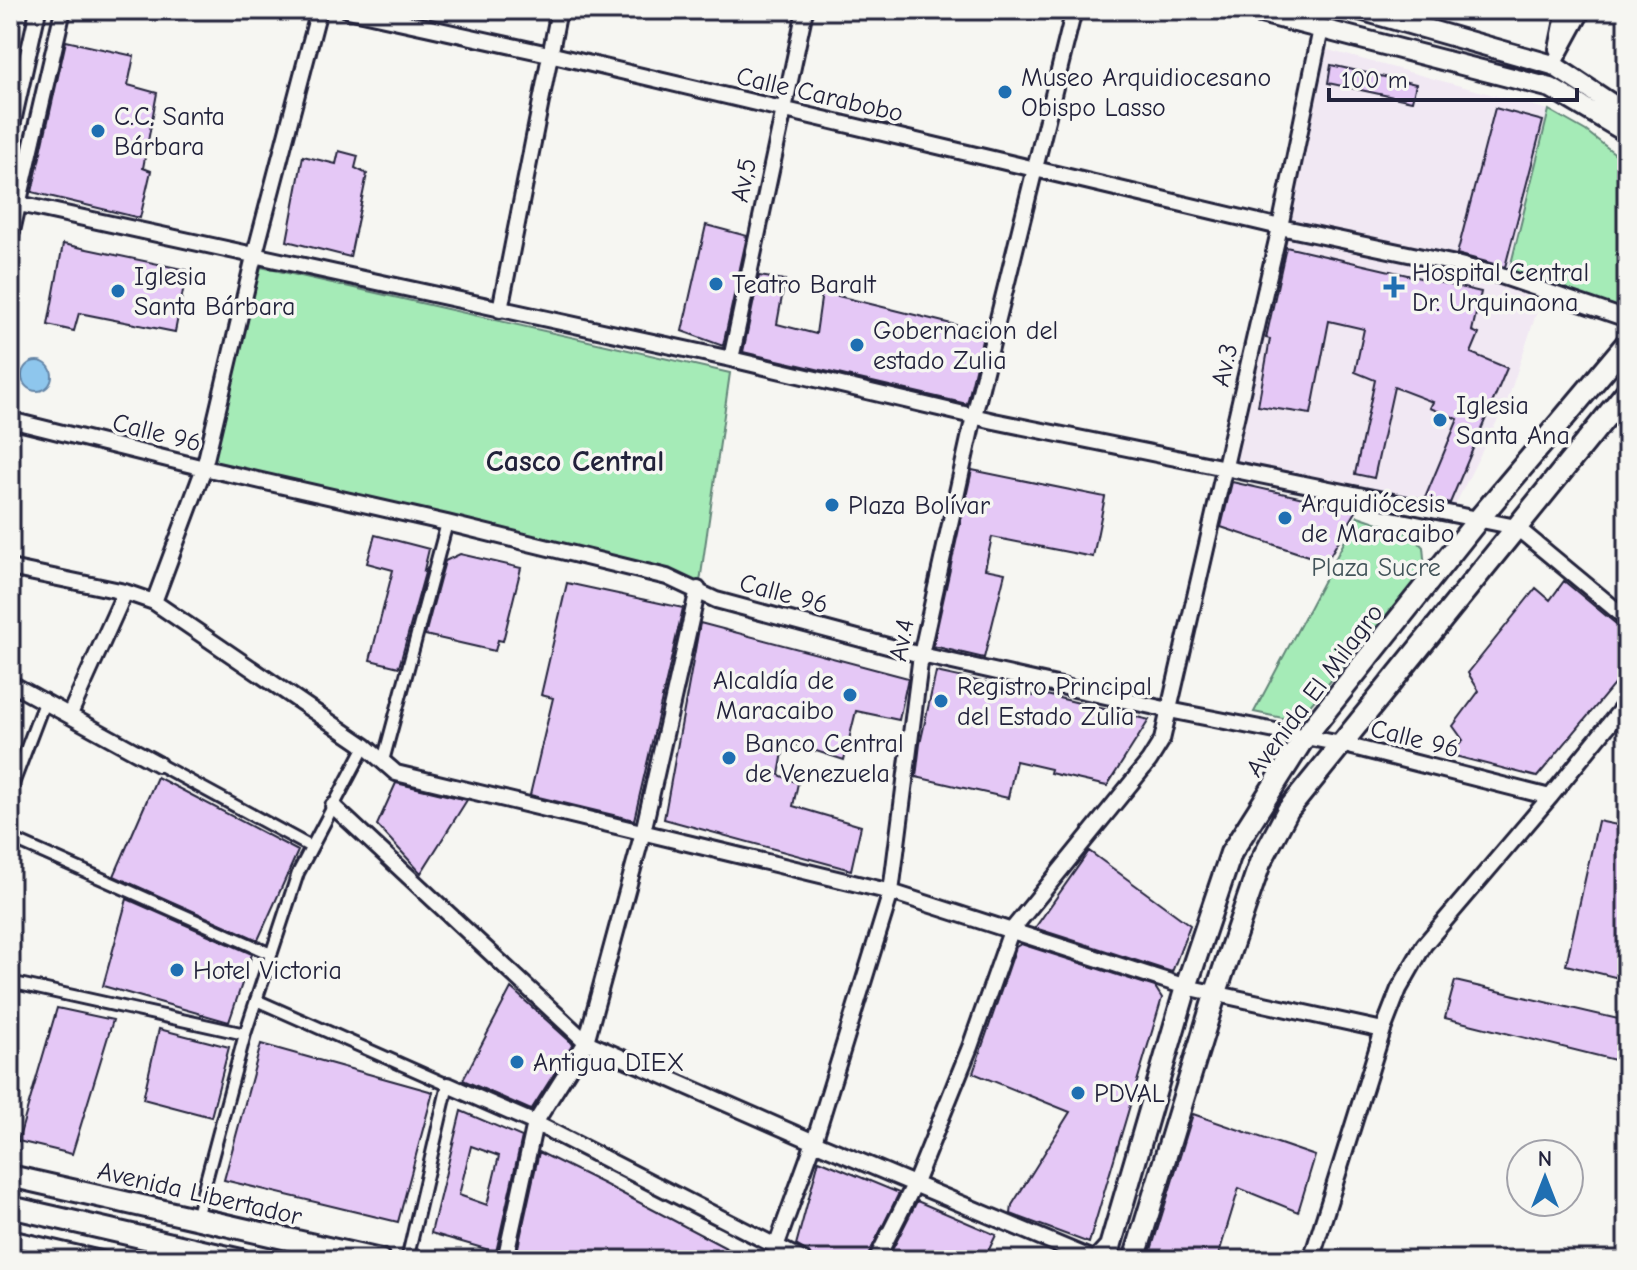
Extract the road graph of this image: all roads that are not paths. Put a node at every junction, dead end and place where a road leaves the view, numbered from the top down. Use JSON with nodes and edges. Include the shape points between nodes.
{"nodes":[{"id":1,"x":38,"y":10,"type":"edge"},
{"id":2,"x":63,"y":10,"type":"edge"},
{"id":3,"x":319,"y":10,"type":"edge"},
{"id":4,"x":348,"y":10,"type":"edge"},
{"id":5,"x":559,"y":10,"type":"edge"},
{"id":6,"x":805,"y":10,"type":"edge"},
{"id":7,"x":1074,"y":10,"type":"edge"},
{"id":8,"x":1249,"y":10,"type":"edge"},
{"id":9,"x":1360,"y":10,"type":"edge"},
{"id":10,"x":1565,"y":10,"type":"edge"},
{"id":11,"x":1583,"y":10,"type":"edge"},
{"id":12,"x":1322,"y":19,"type":"edge"},
{"id":13,"x":549,"y":54,"type":"junction"},
{"id":14,"x":1553,"y":65,"type":"junction"},
{"id":15,"x":782,"y":111,"type":"junction"},
{"id":16,"x":1627,"y":114,"type":"edge"},
{"id":17,"x":1627,"y":133,"type":"edge"},
{"id":18,"x":10,"y":135,"type":"edge"},
{"id":19,"x":1035,"y":168,"type":"junction"},
{"id":20,"x":14,"y":203,"type":"edge"},
{"id":21,"x":1280,"y":227,"type":"junction"},
{"id":22,"x":10,"y":240,"type":"edge"},
{"id":23,"x":254,"y":255,"type":"junction"},
{"id":24,"x":500,"y":310,"type":"junction"},
{"id":25,"x":1627,"y":319,"type":"edge"},
{"id":26,"x":1627,"y":343,"type":"edge"},
{"id":27,"x":731,"y":359,"type":"junction"},
{"id":28,"x":1627,"y":391,"type":"edge"},
{"id":29,"x":974,"y":416,"type":"junction"},
{"id":30,"x":10,"y":420,"type":"edge"},
{"id":31,"x":204,"y":468,"type":"junction"},
{"id":32,"x":1224,"y":468,"type":"junction"},
{"id":33,"x":1477,"y":521,"type":"junction"},
{"id":34,"x":447,"y":523,"type":"junction"},
{"id":35,"x":1516,"y":527,"type":"junction"},
{"id":36,"x":10,"y":568,"type":"edge"},
{"id":37,"x":698,"y":589,"type":"junction"},
{"id":38,"x":125,"y":592,"type":"junction"},
{"id":39,"x":154,"y":602,"type":"junction"},
{"id":40,"x":1627,"y":619,"type":"edge"},
{"id":41,"x":921,"y":655,"type":"junction"},
{"id":42,"x":10,"y":683,"type":"edge"},
{"id":43,"x":45,"y":700,"type":"junction"},
{"id":44,"x":1627,"y":702,"type":"edge"},
{"id":45,"x":1169,"y":710,"type":"junction"},
{"id":46,"x":70,"y":714,"type":"junction"},
{"id":47,"x":1304,"y":738,"type":"junction"},
{"id":48,"x":1341,"y":744,"type":"junction"},
{"id":49,"x":365,"y":746,"type":"junction"},
{"id":50,"x":383,"y":761,"type":"junction"},
{"id":51,"x":158,"y":764,"type":"joint"},
{"id":52,"x":10,"y":792,"type":"edge"},
{"id":53,"x":1550,"y":797,"type":"junction"},
{"id":54,"x":333,"y":806,"type":"junction"},
{"id":55,"x":643,"y":832,"type":"junction"},
{"id":56,"x":10,"y":838,"type":"edge"},
{"id":57,"x":311,"y":847,"type":"junction"},
{"id":58,"x":891,"y":892,"type":"junction"},
{"id":59,"x":1011,"y":931,"type":"junction"},
{"id":60,"x":271,"y":954,"type":"junction"},
{"id":61,"x":10,"y":982,"type":"edge"},
{"id":62,"x":1186,"y":987,"type":"junction"},
{"id":63,"x":1215,"y":995,"type":"junction"},
{"id":64,"x":256,"y":1000,"type":"junction"},
{"id":65,"x":1383,"y":1030,"type":"junction"},
{"id":66,"x":245,"y":1034,"type":"junction"},
{"id":67,"x":586,"y":1042,"type":"junction"},
{"id":68,"x":448,"y":1085,"type":"junction"},
{"id":69,"x":535,"y":1123,"type":"junction"},
{"id":70,"x":814,"y":1142,"type":"junction"},
{"id":71,"x":10,"y":1176,"type":"edge"},
{"id":72,"x":915,"y":1183,"type":"junction"},
{"id":73,"x":10,"y":1207,"type":"edge"},
{"id":74,"x":196,"y":1218,"type":"junction"},
{"id":75,"x":10,"y":1238,"type":"edge"},
{"id":76,"x":777,"y":1244,"type":"junction"},
{"id":77,"x":105,"y":1260,"type":"edge"},
{"id":78,"x":241,"y":1260,"type":"edge"},
{"id":79,"x":380,"y":1260,"type":"edge"},
{"id":80,"x":407,"y":1260,"type":"edge"},
{"id":81,"x":505,"y":1260,"type":"edge"},
{"id":82,"x":803,"y":1260,"type":"edge"},
{"id":83,"x":876,"y":1260,"type":"edge"},
{"id":84,"x":1097,"y":1260,"type":"edge"},
{"id":85,"x":1134,"y":1260,"type":"edge"},
{"id":86,"x":1311,"y":1260,"type":"edge"}],
"edges":[{"from":1,"to":18,"type":"street"},
{"from":2,"to":20,"type":"street"},
{"from":3,"to":23,"type":"street"},
{"from":4,"to":13,"type":"street","name":"Calle Carabobo"},
{"from":5,"to":13,"type":"street"},
{"from":6,"to":15,"type":"street","name":"Av,5"},
{"from":7,"to":19,"type":"street","name":"Av.4"},
{"from":8,"to":12,"type":"street"},
{"from":9,"to":14,"type":"street"},
{"from":10,"to":14,"type":"street"},
{"from":11,"to":14,"type":"street"},
{"from":12,"to":17,"type":"street","via":[[1551,88]]},
{"from":12,"to":21,"type":"street","name":"Av.3"},
{"from":13,"to":15,"type":"street","name":"Calle Carabobo"},
{"from":13,"to":24,"type":"street"},
{"from":14,"to":16,"type":"street"},
{"from":15,"to":19,"type":"street","name":"Calle Carabobo"},
{"from":15,"to":27,"type":"street","name":"Av,5"},
{"from":19,"to":21,"type":"street","name":"Calle Carabobo"},
{"from":19,"to":29,"type":"street","name":"Av.4"},
{"from":20,"to":22,"type":"street"},
{"from":20,"to":23,"type":"street"},
{"from":21,"to":25,"type":"street","name":"Calle Carabobo","via":[[1498,275]]},
{"from":21,"to":32,"type":"street","name":"Av.3"},
{"from":23,"to":24,"type":"street"},
{"from":23,"to":31,"type":"street"},
{"from":24,"to":27,"type":"street"},
{"from":26,"to":33,"type":"main road","name":"Avenida El Milagro"},
{"from":27,"to":29,"type":"street"},
{"from":28,"to":35,"type":"main road","name":"Avenida El Milagro"},
{"from":29,"to":32,"type":"street"},
{"from":29,"to":41,"type":"street","name":"Av.4"},
{"from":30,"to":31,"type":"street","name":"Calle 96"},
{"from":31,"to":34,"type":"street","name":"Calle 96"},
{"from":31,"to":39,"type":"street"},
{"from":32,"to":33,"type":"street"},
{"from":32,"to":45,"type":"street","name":"Av.3"},
{"from":33,"to":35,"type":"street"},
{"from":33,"to":47,"type":"main road","name":"Avenida El Milagro"},
{"from":34,"to":37,"type":"street","name":"Calle 96"},
{"from":34,"to":50,"type":"street"},
{"from":35,"to":40,"type":"street"},
{"from":35,"to":48,"type":"main road","name":"Avenida El Milagro"},
{"from":36,"to":38,"type":"street"},
{"from":37,"to":41,"type":"street","name":"Calle 96","via":[[716,600]]},
{"from":37,"to":55,"type":"street"},
{"from":38,"to":39,"type":"street"},
{"from":38,"to":46,"type":"street"},
{"from":39,"to":49,"type":"street"},
{"from":41,"to":45,"type":"street","name":"Calle 96"},
{"from":41,"to":58,"type":"street","name":"Av.4"},
{"from":42,"to":43,"type":"street"},
{"from":43,"to":46,"type":"street"},
{"from":43,"to":52,"type":"street"},
{"from":44,"to":53,"type":"street"},
{"from":45,"to":47,"type":"street","name":"Calle 96"},
{"from":45,"to":59,"type":"street","name":"Av.3","via":[[1162,740],[1149,761]]},
{"from":46,"to":51,"type":"street"},
{"from":47,"to":48,"type":"street","name":"Calle 96"},
{"from":47,"to":62,"type":"main road","name":"Avenida El Milagro","via":[[1231,853]]},
{"from":48,"to":53,"type":"street","name":"Calle 96"},
{"from":48,"to":63,"type":"main road","name":"Avenida El Milagro","via":[[1288,810],[1260,863]]},
{"from":49,"to":50,"type":"street"},
{"from":49,"to":54,"type":"street"},
{"from":50,"to":55,"type":"street","via":[[396,773]]},
{"from":51,"to":57,"type":"street"},
{"from":53,"to":65,"type":"street","via":[[1424,945]]},
{"from":54,"to":57,"type":"street"},
{"from":54,"to":67,"type":"street"},
{"from":55,"to":58,"type":"street"},
{"from":55,"to":67,"type":"street"},
{"from":56,"to":60,"type":"street"},
{"from":57,"to":60,"type":"street"},
{"from":58,"to":59,"type":"street"},
{"from":58,"to":70,"type":"street","name":"Av.4"},
{"from":59,"to":62,"type":"street"},
{"from":59,"to":72,"type":"street","name":"Av.3"},
{"from":60,"to":64,"type":"street"},
{"from":61,"to":66,"type":"street"},
{"from":62,"to":63,"type":"street"},
{"from":62,"to":84,"type":"main road","name":"Avenida El Milagro","via":[[1110,1247]]},
{"from":63,"to":65,"type":"street"},
{"from":63,"to":85,"type":"main road","name":"Avenida El Milagro"},
{"from":64,"to":66,"type":"street"},
{"from":64,"to":68,"type":"street"},
{"from":65,"to":86,"type":"street"},
{"from":66,"to":74,"type":"street"},
{"from":67,"to":69,"type":"street"},
{"from":67,"to":70,"type":"street"},
{"from":68,"to":69,"type":"street"},
{"from":68,"to":80,"type":"street"},
{"from":69,"to":76,"type":"street"},
{"from":69,"to":81,"type":"street"},
{"from":70,"to":72,"type":"street"},
{"from":70,"to":76,"type":"street","name":"Av.4"},
{"from":71,"to":74,"type":"main road","name":"Avenida Libertador"},
{"from":72,"to":83,"type":"street","name":"Av.3"},
{"from":72,"to":84,"type":"street"},
{"from":73,"to":78,"type":"main road"},
{"from":74,"to":79,"type":"main road","name":"Avenida Libertador"},
{"from":75,"to":77,"type":"street"},
{"from":76,"to":82,"type":"street"}]}
